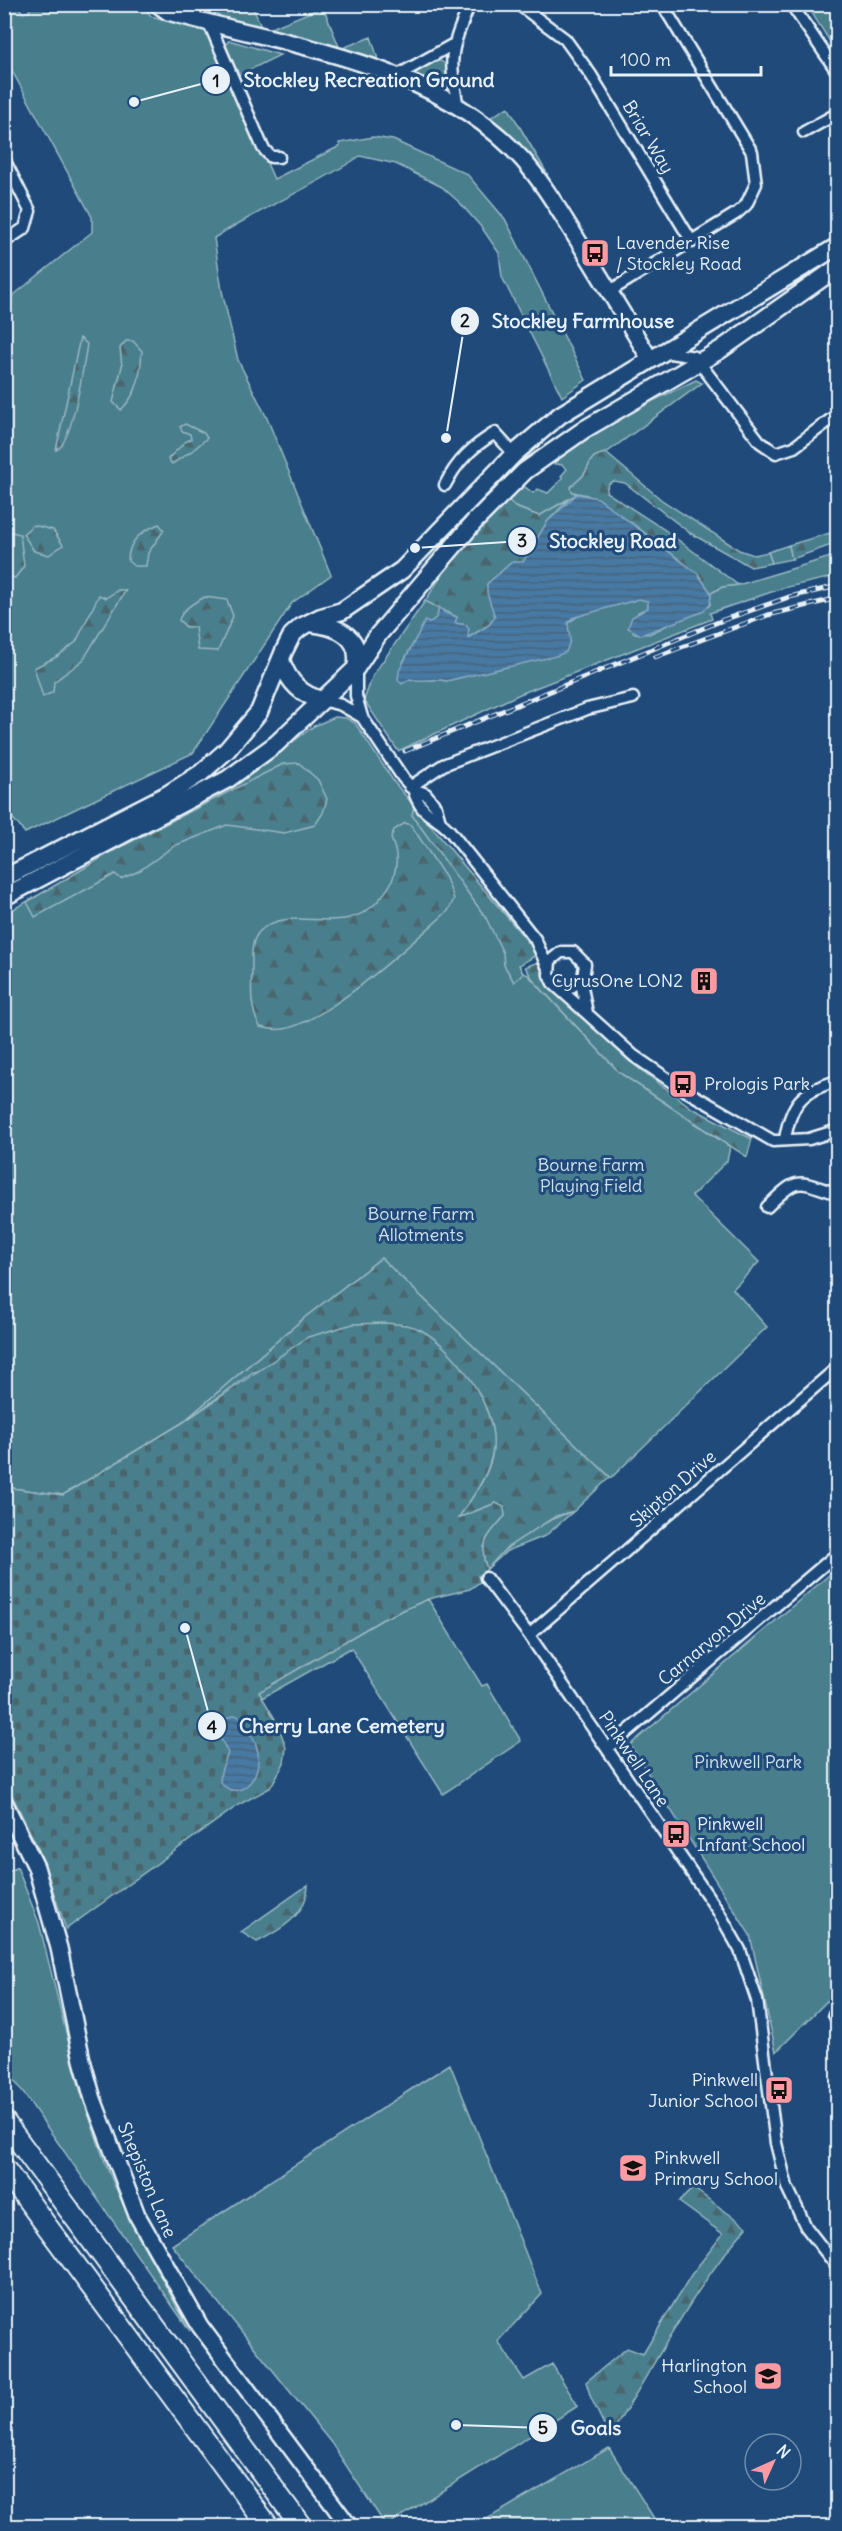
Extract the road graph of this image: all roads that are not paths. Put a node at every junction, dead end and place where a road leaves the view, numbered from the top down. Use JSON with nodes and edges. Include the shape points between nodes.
{"nodes":[{"id":1,"x":470,"y":4,"type":"edge"},
{"id":2,"x":518,"y":4,"type":"edge"},
{"id":3,"x":662,"y":4,"type":"edge"},
{"id":4,"x":791,"y":4,"type":"edge"},
{"id":5,"x":159,"y":6,"type":"edge"},
{"id":6,"x":209,"y":23,"type":"junction"},
{"id":7,"x":452,"y":45,"type":"junction"},
{"id":8,"x":837,"y":73,"type":"edge"},
{"id":9,"x":398,"y":75,"type":"junction"},
{"id":10,"x":458,"y":108,"type":"junction"},
{"id":11,"x":837,"y":114,"type":"edge"},
{"id":12,"x":804,"y":132,"type":"dead end"},
{"id":13,"x":279,"y":157,"type":"dead end"},
{"id":14,"x":4,"y":159,"type":"edge"},
{"id":15,"x":4,"y":242,"type":"edge"},
{"id":16,"x":692,"y":242,"type":"junction"},
{"id":17,"x":837,"y":246,"type":"edge"},
{"id":18,"x":837,"y":267,"type":"edge"},
{"id":19,"x":610,"y":291,"type":"junction"},
{"id":20,"x":657,"y":355,"type":"junction"},
{"id":21,"x":700,"y":363,"type":"junction"},
{"id":22,"x":837,"y":414,"type":"edge"},
{"id":23,"x":514,"y":454,"type":"junction"},
{"id":24,"x":445,"y":485,"type":"dead end"},
{"id":25,"x":309,"y":622,"type":"junction"},
{"id":26,"x":281,"y":660,"type":"junction"},
{"id":27,"x":356,"y":669,"type":"junction"},
{"id":28,"x":633,"y":698,"type":"dead end"},
{"id":29,"x":323,"y":700,"type":"junction"},
{"id":30,"x":362,"y":717,"type":"junction"},
{"id":31,"x":411,"y":788,"type":"junction"},
{"id":32,"x":4,"y":878,"type":"edge"},
{"id":33,"x":4,"y":897,"type":"edge"},
{"id":34,"x":535,"y":939,"type":"junction"},
{"id":35,"x":555,"y":955,"type":"junction"},
{"id":36,"x":548,"y":969,"type":"junction"},
{"id":37,"x":581,"y":982,"type":"junction"},
{"id":38,"x":559,"y":987,"type":"junction"},
{"id":39,"x":587,"y":1013,"type":"junction"},
{"id":40,"x":837,"y":1081,"type":"edge"},
{"id":41,"x":837,"y":1130,"type":"edge"},
{"id":42,"x":785,"y":1138,"type":"junction"},
{"id":43,"x":837,"y":1194,"type":"edge"},
{"id":44,"x":767,"y":1207,"type":"dead end"},
{"id":45,"x":837,"y":1367,"type":"edge"},
{"id":46,"x":837,"y":1553,"type":"edge"},
{"id":47,"x":486,"y":1578,"type":"dead end"},
{"id":48,"x":529,"y":1635,"type":"junction"},
{"id":49,"x":607,"y":1749,"type":"junction"},
{"id":50,"x":4,"y":1802,"type":"edge"},
{"id":51,"x":4,"y":2121,"type":"edge"},
{"id":52,"x":4,"y":2168,"type":"edge"},
{"id":53,"x":837,"y":2268,"type":"edge"},
{"id":54,"x":268,"y":2526,"type":"edge"},
{"id":55,"x":302,"y":2526,"type":"edge"},
{"id":56,"x":350,"y":2526,"type":"edge"}],
"edges":[{"from":1,"to":7,"type":"street"},
{"from":2,"to":16,"type":"street","name":"Briar Way","via":[[565,39]]},
{"from":3,"to":16,"type":"street","via":[[752,152],[755,164],[756,184],[746,205]]},
{"from":4,"to":8,"type":"street"},
{"from":5,"to":6,"type":"street"},
{"from":6,"to":9,"type":"street"},
{"from":6,"to":13,"type":"street","via":[[263,148],[268,156]]},
{"from":7,"to":9,"type":"street"},
{"from":7,"to":10,"type":"street","via":[[450,65]]},
{"from":9,"to":10,"type":"street"},
{"from":10,"to":19,"type":"street","via":[[497,135],[524,161]]},
{"from":11,"to":12,"type":"street"},
{"from":14,"to":15,"type":"street","via":[[30,211],[28,223]]},
{"from":16,"to":19,"type":"street"},
{"from":17,"to":20,"type":"main road"},
{"from":18,"to":21,"type":"main road"},
{"from":19,"to":20,"type":"street"},
{"from":20,"to":21,"type":"street","via":[[691,355]]},
{"from":20,"to":23,"type":"main road","via":[[560,415]]},
{"from":21,"to":22,"type":"street","via":[[760,442],[776,453],[794,447]]},
{"from":21,"to":27,"type":"main road","via":[[585,429],[525,471],[475,521],[378,635]]},
{"from":23,"to":24,"type":"street","via":[[495,433],[468,451]]},
{"from":23,"to":25,"type":"main road","via":[[402,570],[342,611]]},
{"from":25,"to":26,"type":"main road","via":[[292,635]]},
{"from":25,"to":27,"type":"main road","via":[[347,634],[356,648]]},
{"from":26,"to":29,"type":"main road","via":[[293,684]]},
{"from":26,"to":32,"type":"main road","via":[[260,712],[201,773],[168,794]]},
{"from":27,"to":29,"type":"main road"},
{"from":27,"to":30,"type":"street","via":[[356,696]]},
{"from":28,"to":31,"type":"street","via":[[586,709],[443,765]]},
{"from":29,"to":30,"type":"street"},
{"from":29,"to":33,"type":"main road","via":[[276,744],[228,779]]},
{"from":30,"to":31,"type":"street"},
{"from":31,"to":34,"type":"street","via":[[426,794],[440,821]]},
{"from":34,"to":35,"type":"street"},
{"from":34,"to":36,"type":"street"},
{"from":35,"to":36,"type":"street"},
{"from":35,"to":37,"type":"street","via":[[567,951],[582,958],[586,968]]},
{"from":36,"to":38,"type":"street","via":[[551,980]]},
{"from":37,"to":38,"type":"street","via":[[570,988]]},
{"from":37,"to":39,"type":"street"},
{"from":38,"to":39,"type":"street"},
{"from":39,"to":42,"type":"street","via":[[634,1056],[681,1088],[773,1141]]},
{"from":40,"to":42,"type":"street","via":[[811,1089],[798,1101],[789,1113]]},
{"from":41,"to":42,"type":"street","via":[[809,1139]]},
{"from":43,"to":44,"type":"street","via":[[799,1182],[789,1185]]},
{"from":45,"to":48,"type":"street","name":"Skipton Drive"},
{"from":46,"to":49,"type":"street","name":"Carnarvon Drive"},
{"from":47,"to":48,"type":"street","name":"Pinkwell Lane"},
{"from":48,"to":49,"type":"street","name":"Pinkwell Lane"},
{"from":49,"to":53,"type":"street","name":"Pinkwell Lane","via":[[718,1911],[740,1950],[758,2000],[782,2170],[799,2215]]},
{"from":50,"to":56,"type":"street","name":"Shepiston Lane","via":[[36,1868],[59,1948],[93,2099],[142,2225],[200,2326]]},
{"from":51,"to":55,"type":"highway"},
{"from":52,"to":54,"type":"highway"}]}
